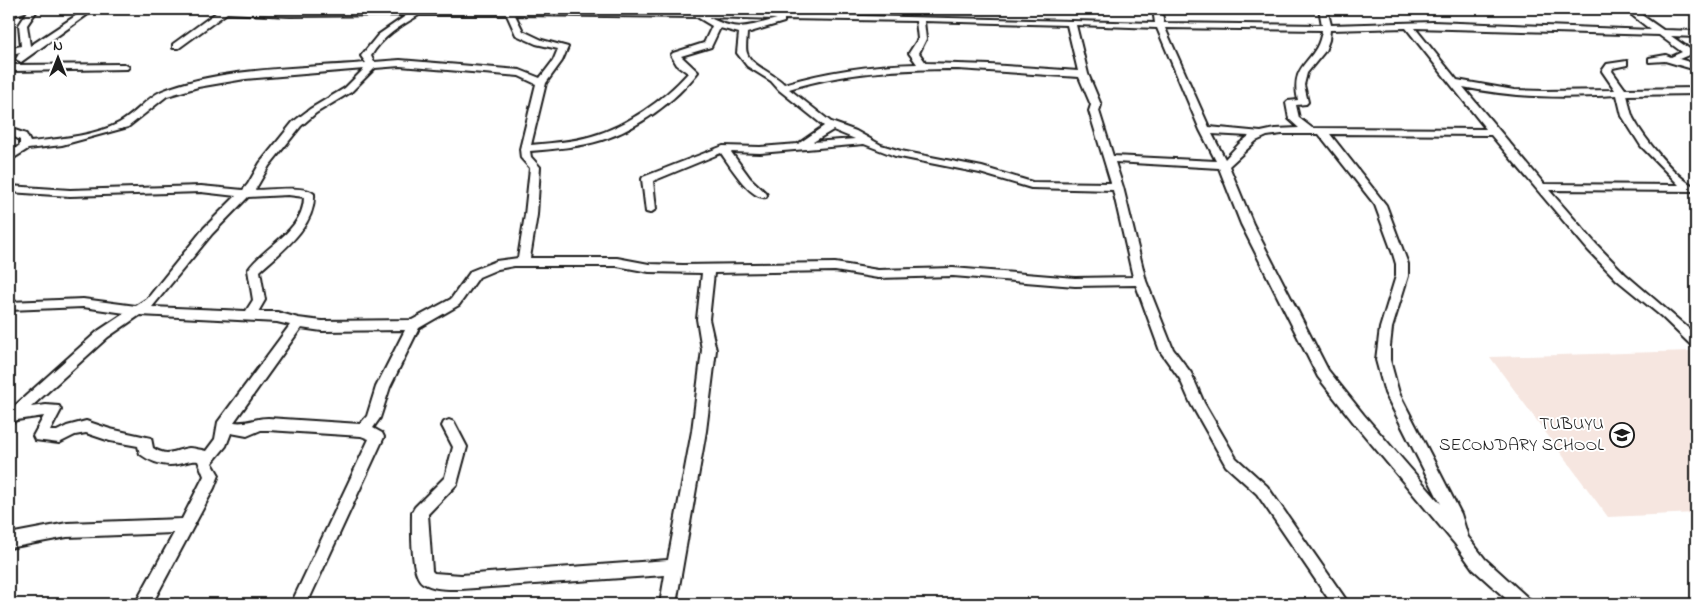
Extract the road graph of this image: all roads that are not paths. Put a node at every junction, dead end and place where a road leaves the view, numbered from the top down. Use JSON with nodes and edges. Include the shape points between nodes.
{"nodes":[{"id":1,"x":27,"y":9,"type":"edge"},
{"id":2,"x":34,"y":9,"type":"edge"},
{"id":3,"x":91,"y":9,"type":"edge"},
{"id":4,"x":221,"y":9,"type":"edge"},
{"id":5,"x":687,"y":9,"type":"edge"},
{"id":6,"x":961,"y":9,"type":"edge"},
{"id":7,"x":1157,"y":9,"type":"edge"},
{"id":8,"x":1323,"y":9,"type":"edge"},
{"id":9,"x":1628,"y":9,"type":"edge"},
{"id":10,"x":575,"y":10,"type":"edge"},
{"id":11,"x":510,"y":12,"type":"junction"},
{"id":12,"x":416,"y":13,"type":"junction"},
{"id":13,"x":867,"y":13,"type":"edge"},
{"id":14,"x":9,"y":14,"type":"edge"},
{"id":15,"x":697,"y":15,"type":"junction"},
{"id":16,"x":790,"y":16,"type":"junction"},
{"id":17,"x":9,"y":20,"type":"edge"},
{"id":18,"x":920,"y":20,"type":"junction"},
{"id":19,"x":962,"y":20,"type":"junction"},
{"id":20,"x":1071,"y":22,"type":"junction"},
{"id":21,"x":22,"y":25,"type":"junction"},
{"id":22,"x":718,"y":25,"type":"junction"},
{"id":23,"x":1408,"y":25,"type":"junction"},
{"id":24,"x":1160,"y":26,"type":"junction"},
{"id":25,"x":1327,"y":27,"type":"junction"},
{"id":26,"x":743,"y":32,"type":"junction"},
{"id":27,"x":1659,"y":33,"type":"junction"},
{"id":28,"x":1696,"y":34,"type":"edge"},
{"id":29,"x":176,"y":46,"type":"dead end"},
{"id":30,"x":25,"y":51,"type":"junction"},
{"id":31,"x":9,"y":52,"type":"edge"},
{"id":32,"x":1652,"y":60,"type":"dead end"},
{"id":33,"x":1671,"y":60,"type":"junction"},
{"id":34,"x":1624,"y":63,"type":"dead end"},
{"id":35,"x":372,"y":66,"type":"junction"},
{"id":36,"x":124,"y":67,"type":"dead end"},
{"id":37,"x":924,"y":67,"type":"junction"},
{"id":38,"x":1696,"y":67,"type":"edge"},
{"id":39,"x":11,"y":70,"type":"edge"},
{"id":40,"x":1082,"y":74,"type":"junction"},
{"id":41,"x":1454,"y":82,"type":"junction"},
{"id":42,"x":541,"y":83,"type":"junction"},
{"id":43,"x":782,"y":88,"type":"junction"},
{"id":44,"x":1696,"y":90,"type":"edge"},
{"id":45,"x":1621,"y":91,"type":"junction"},
{"id":46,"x":833,"y":125,"type":"junction"},
{"id":47,"x":1205,"y":130,"type":"junction"},
{"id":48,"x":1308,"y":130,"type":"junction"},
{"id":49,"x":9,"y":131,"type":"edge"},
{"id":50,"x":1322,"y":131,"type":"junction"},
{"id":51,"x":1493,"y":132,"type":"junction"},
{"id":52,"x":1258,"y":134,"type":"junction"},
{"id":53,"x":865,"y":141,"type":"junction"},
{"id":54,"x":25,"y":146,"type":"junction"},
{"id":55,"x":799,"y":146,"type":"junction"},
{"id":56,"x":525,"y":149,"type":"junction"},
{"id":57,"x":723,"y":149,"type":"junction"},
{"id":58,"x":9,"y":158,"type":"edge"},
{"id":59,"x":1108,"y":160,"type":"junction"},
{"id":60,"x":1223,"y":165,"type":"junction"},
{"id":61,"x":1118,"y":187,"type":"junction"},
{"id":62,"x":1542,"y":187,"type":"junction"},
{"id":63,"x":9,"y":189,"type":"edge"},
{"id":64,"x":1693,"y":189,"type":"edge"},
{"id":65,"x":246,"y":194,"type":"junction"},
{"id":66,"x":762,"y":196,"type":"dead end"},
{"id":67,"x":650,"y":208,"type":"dead end"},
{"id":68,"x":523,"y":263,"type":"junction"},
{"id":69,"x":708,"y":269,"type":"junction"},
{"id":70,"x":1140,"y":281,"type":"junction"},
{"id":71,"x":9,"y":306,"type":"edge"},
{"id":72,"x":140,"y":311,"type":"junction"},
{"id":73,"x":249,"y":316,"type":"junction"},
{"id":74,"x":298,"y":323,"type":"junction"},
{"id":75,"x":414,"y":326,"type":"junction"},
{"id":76,"x":1696,"y":342,"type":"edge"},
{"id":77,"x":11,"y":417,"type":"edge"},
{"id":78,"x":223,"y":426,"type":"junction"},
{"id":79,"x":449,"y":426,"type":"dead end"},
{"id":80,"x":363,"y":430,"type":"junction"},
{"id":81,"x":208,"y":457,"type":"junction"},
{"id":82,"x":185,"y":526,"type":"junction"},
{"id":83,"x":1461,"y":538,"type":"junction"},
{"id":84,"x":9,"y":541,"type":"edge"},
{"id":85,"x":675,"y":567,"type":"junction"},
{"id":86,"x":143,"y":604,"type":"edge"},
{"id":87,"x":299,"y":604,"type":"edge"},
{"id":88,"x":668,"y":604,"type":"edge"},
{"id":89,"x":1341,"y":604,"type":"edge"},
{"id":90,"x":1523,"y":604,"type":"edge"}],
"edges":[{"from":1,"to":14,"type":"street"},
{"from":2,"to":21,"type":"street"},
{"from":3,"to":30,"type":"street"},
{"from":4,"to":12,"type":"street","via":[[290,13]]},
{"from":4,"to":29,"type":"street"},
{"from":5,"to":15,"type":"street"},
{"from":6,"to":19,"type":"street"},
{"from":7,"to":24,"type":"street"},
{"from":8,"to":25,"type":"street"},
{"from":9,"to":27,"type":"street"},
{"from":10,"to":11,"type":"street"},
{"from":10,"to":15,"type":"street"},
{"from":11,"to":12,"type":"street"},
{"from":11,"to":42,"type":"street","via":[[519,33],[539,42],[562,46]]},
{"from":12,"to":35,"type":"street","via":[[389,30],[370,49],[366,56]]},
{"from":13,"to":16,"type":"street"},
{"from":13,"to":18,"type":"street"},
{"from":15,"to":16,"type":"street"},
{"from":15,"to":22,"type":"street"},
{"from":16,"to":26,"type":"street"},
{"from":17,"to":21,"type":"street"},
{"from":18,"to":19,"type":"street"},
{"from":18,"to":37,"type":"street","via":[[922,39],[914,53]]},
{"from":19,"to":20,"type":"street"},
{"from":20,"to":24,"type":"street"},
{"from":20,"to":40,"type":"street"},
{"from":21,"to":30,"type":"street"},
{"from":22,"to":26,"type":"street"},
{"from":22,"to":56,"type":"street","via":[[708,45],[676,55],[693,72],[684,84],[619,129],[594,140]]},
{"from":23,"to":25,"type":"street"},
{"from":23,"to":27,"type":"street"},
{"from":23,"to":41,"type":"street"},
{"from":24,"to":25,"type":"street"},
{"from":24,"to":47,"type":"street"},
{"from":25,"to":48,"type":"street","via":[[1322,47],[1299,82],[1303,102],[1292,103],[1294,119]]},
{"from":26,"to":43,"type":"street","via":[[741,47],[744,57]]},
{"from":27,"to":28,"type":"street"},
{"from":27,"to":33,"type":"street","via":[[1688,52]]},
{"from":30,"to":31,"type":"street"},
{"from":30,"to":39,"type":"street"},
{"from":32,"to":33,"type":"street"},
{"from":33,"to":38,"type":"street"},
{"from":34,"to":45,"type":"street","via":[[1607,69]]},
{"from":35,"to":42,"type":"street","via":[[400,63],[511,72],[530,76]]},
{"from":35,"to":54,"type":"street","via":[[254,75],[197,84],[162,95],[119,127],[62,142]]},
{"from":35,"to":65,"type":"street","via":[[350,88],[297,124],[264,165]]},
{"from":36,"to":39,"type":"street"},
{"from":37,"to":40,"type":"street"},
{"from":37,"to":43,"type":"street","via":[[839,73]]},
{"from":40,"to":59,"type":"street","via":[[1096,105],[1094,111],[1108,149]]},
{"from":41,"to":45,"type":"street","via":[[1506,92],[1582,94]]},
{"from":41,"to":51,"type":"street"},
{"from":42,"to":56,"type":"street"},
{"from":43,"to":46,"type":"street","via":[[827,124]]},
{"from":44,"to":45,"type":"street"},
{"from":45,"to":64,"type":"street","via":[[1624,112],[1646,146]]},
{"from":46,"to":53,"type":"street"},
{"from":46,"to":55,"type":"street"},
{"from":47,"to":52,"type":"street"},
{"from":47,"to":60,"type":"street"},
{"from":48,"to":50,"type":"street"},
{"from":48,"to":52,"type":"street"},
{"from":49,"to":54,"type":"street","via":[[24,138]]},
{"from":50,"to":51,"type":"street"},
{"from":50,"to":83,"type":"street","via":[[1380,205],[1399,254],[1402,276],[1386,328],[1383,360],[1392,392],[1456,519]]},
{"from":51,"to":62,"type":"street"},
{"from":52,"to":60,"type":"street"},
{"from":53,"to":55,"type":"street"},
{"from":53,"to":61,"type":"street","via":[[885,150],[982,170],[1031,185]]},
{"from":54,"to":58,"type":"street"},
{"from":55,"to":57,"type":"street"},
{"from":56,"to":68,"type":"street","via":[[526,158],[535,167]]},
{"from":57,"to":66,"type":"street"},
{"from":57,"to":67,"type":"street","via":[[647,179]]},
{"from":59,"to":60,"type":"street"},
{"from":59,"to":61,"type":"street"},
{"from":60,"to":83,"type":"street","via":[[1247,224],[1323,374]]},
{"from":61,"to":70,"type":"street"},
{"from":62,"to":64,"type":"street"},
{"from":62,"to":76,"type":"street","via":[[1603,259]]},
{"from":63,"to":65,"type":"street","via":[[70,193],[202,189]]},
{"from":65,"to":72,"type":"street","via":[[208,231]]},
{"from":65,"to":73,"type":"street","via":[[303,193],[310,197],[308,209],[299,225],[254,270],[259,300]]},
{"from":68,"to":69,"type":"street","via":[[617,262],[649,268]]},
{"from":68,"to":75,"type":"street","via":[[498,264],[479,271],[471,277],[455,302]]},
{"from":69,"to":70,"type":"street","via":[[835,267],[878,274],[953,272],[1089,282]]},
{"from":69,"to":85,"type":"street","via":[[703,319],[709,350],[699,431]]},
{"from":70,"to":89,"type":"street","via":[[1167,351],[1186,377],[1231,462],[1262,490]]},
{"from":71,"to":72,"type":"street","via":[[83,303]]},
{"from":72,"to":73,"type":"street"},
{"from":72,"to":77,"type":"street","via":[[103,334]]},
{"from":73,"to":74,"type":"street","via":[[277,317]]},
{"from":74,"to":75,"type":"street"},
{"from":74,"to":78,"type":"street"},
{"from":75,"to":80,"type":"street","via":[[383,387],[374,418]]},
{"from":77,"to":81,"type":"street","via":[[54,410],[40,436],[59,437],[86,427],[146,442],[145,450],[155,457],[172,459],[189,454]]},
{"from":78,"to":80,"type":"street","via":[[246,430],[259,424]]},
{"from":78,"to":81,"type":"street","via":[[225,432],[218,450]]},
{"from":79,"to":85,"type":"street","via":[[460,447],[452,480],[420,512],[423,571],[433,580],[461,582]]},
{"from":80,"to":87,"type":"street","via":[[377,438]]},
{"from":81,"to":82,"type":"street","via":[[204,463],[212,475],[210,482]]},
{"from":82,"to":84,"type":"street","via":[[68,530]]},
{"from":82,"to":86,"type":"street"},
{"from":83,"to":90,"type":"street","via":[[1479,564]]},
{"from":85,"to":88,"type":"street"}]}
